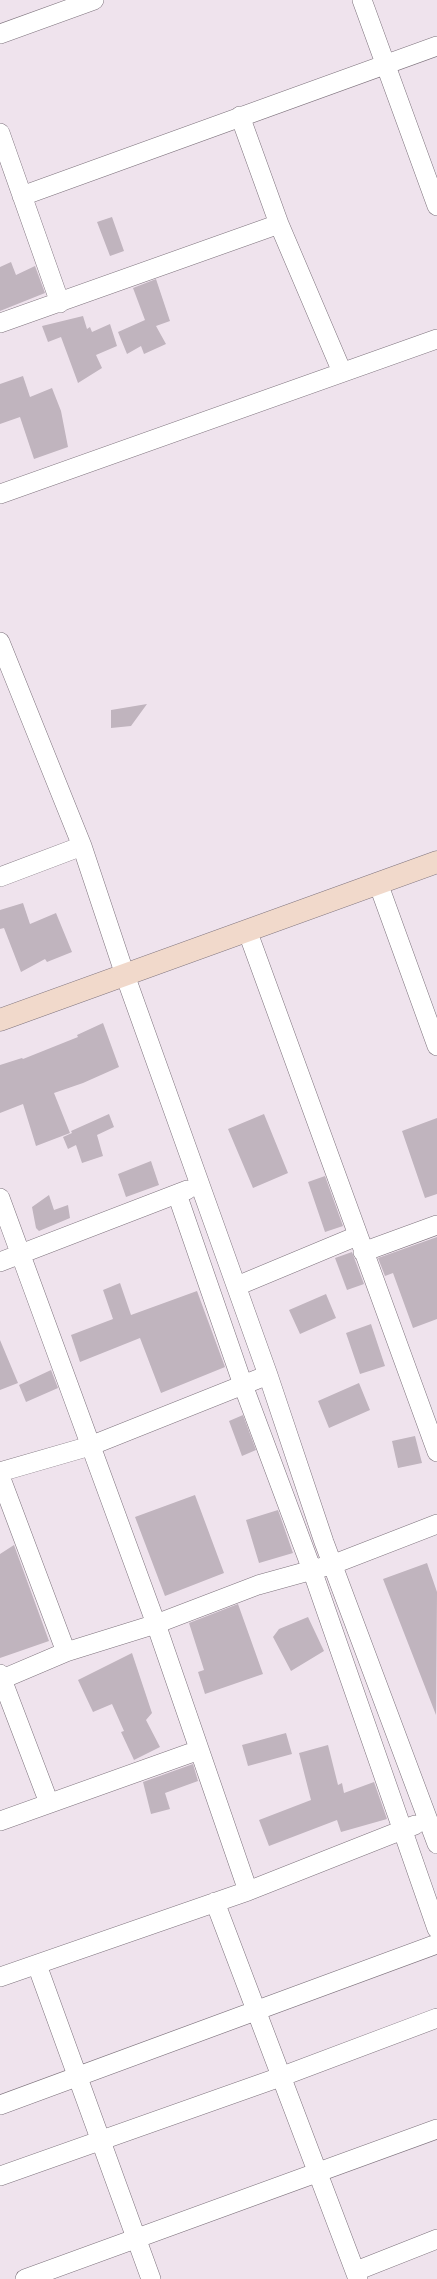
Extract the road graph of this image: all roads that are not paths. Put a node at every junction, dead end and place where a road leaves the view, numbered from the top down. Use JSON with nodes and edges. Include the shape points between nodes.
{"nodes":[{"id":1,"x":94,"y":0,"type":"edge"},
{"id":2,"x":362,"y":0,"type":"edge"},
{"id":3,"x":0,"y":34,"type":"edge"},
{"id":4,"x":437,"y":46,"type":"edge"},
{"id":5,"x":385,"y":65,"type":"junction"},
{"id":6,"x":240,"y":116,"type":"junction"},
{"id":7,"x":0,"y":133,"type":"edge"},
{"id":8,"x":22,"y":196,"type":"junction"},
{"id":9,"x":437,"y":206,"type":"edge"},
{"id":10,"x":280,"y":224,"type":"junction"},
{"id":11,"x":60,"y":303,"type":"junction"},
{"id":12,"x":0,"y":323,"type":"edge"},
{"id":13,"x":437,"y":339,"type":"edge"},
{"id":14,"x":342,"y":372,"type":"junction"},
{"id":15,"x":0,"y":494,"type":"edge"},
{"id":16,"x":2,"y":650,"type":"edge"},
{"id":17,"x":82,"y":846,"type":"junction"},
{"id":18,"x":437,"y":862,"type":"edge"},
{"id":19,"x":0,"y":877,"type":"edge"},
{"id":20,"x":378,"y":883,"type":"junction"},
{"id":21,"x":247,"y":930,"type":"junction"},
{"id":22,"x":125,"y":975,"type":"junction"},
{"id":23,"x":0,"y":1020,"type":"edge"},
{"id":24,"x":437,"y":1046,"type":"edge"},
{"id":25,"x":200,"y":1185,"type":"junction"},
{"id":26,"x":176,"y":1194,"type":"junction"},
{"id":27,"x":0,"y":1198,"type":"edge"},
{"id":28,"x":437,"y":1225,"type":"edge"},
{"id":29,"x":360,"y":1244,"type":"junction"},
{"id":30,"x":21,"y":1255,"type":"junction"},
{"id":31,"x":0,"y":1262,"type":"edge"},
{"id":32,"x":236,"y":1286,"type":"junction"},
{"id":33,"x":268,"y":1375,"type":"junction"},
{"id":34,"x":243,"y":1385,"type":"junction"},
{"id":35,"x":90,"y":1446,"type":"junction"},
{"id":36,"x":437,"y":1452,"type":"edge"},
{"id":37,"x":0,"y":1472,"type":"edge"},
{"id":38,"x":0,"y":1476,"type":"edge"},
{"id":39,"x":437,"y":1524,"type":"edge"},
{"id":40,"x":334,"y":1564,"type":"junction"},
{"id":41,"x":312,"y":1570,"type":"junction"},
{"id":42,"x":156,"y":1624,"type":"junction"},
{"id":43,"x":66,"y":1652,"type":"junction"},
{"id":44,"x":1,"y":1677,"type":"edge"},
{"id":45,"x":199,"y":1750,"type":"junction"},
{"id":46,"x":49,"y":1803,"type":"junction"},
{"id":47,"x":433,"y":1820,"type":"edge"},
{"id":48,"x":0,"y":1821,"type":"edge"},
{"id":49,"x":402,"y":1828,"type":"junction"},
{"id":50,"x":437,"y":1844,"type":"edge"},
{"id":51,"x":248,"y":1891,"type":"junction"},
{"id":52,"x":215,"y":1902,"type":"junction"},
{"id":53,"x":437,"y":1929,"type":"edge"},
{"id":54,"x":437,"y":1944,"type":"edge"},
{"id":55,"x":37,"y":1965,"type":"junction"},
{"id":56,"x":0,"y":1977,"type":"edge"},
{"id":57,"x":256,"y":2011,"type":"junction"},
{"id":58,"x":437,"y":2018,"type":"edge"},
{"id":59,"x":78,"y":2076,"type":"junction"},
{"id":60,"x":283,"y":2076,"type":"junction"},
{"id":61,"x":0,"y":2105,"type":"edge"},
{"id":62,"x":437,"y":2129,"type":"edge"},
{"id":63,"x":101,"y":2139,"type":"junction"},
{"id":64,"x":317,"y":2172,"type":"junction"},
{"id":65,"x":0,"y":2176,"type":"edge"},
{"id":66,"x":136,"y":2238,"type":"junction"},
{"id":67,"x":437,"y":2239,"type":"edge"},
{"id":68,"x":357,"y":2275,"type":"edge"},
{"id":69,"x":25,"y":2279,"type":"edge"},
{"id":70,"x":151,"y":2279,"type":"edge"}],
"edges":[{"from":1,"to":3,"type":"street"},
{"from":2,"to":5,"type":"street"},
{"from":4,"to":5,"type":"street"},
{"from":5,"to":6,"type":"street"},
{"from":5,"to":9,"type":"street"},
{"from":6,"to":8,"type":"street"},
{"from":6,"to":10,"type":"street"},
{"from":7,"to":8,"type":"street"},
{"from":8,"to":11,"type":"street"},
{"from":10,"to":11,"type":"street"},
{"from":10,"to":14,"type":"street"},
{"from":11,"to":12,"type":"street"},
{"from":13,"to":14,"type":"street"},
{"from":14,"to":15,"type":"street"},
{"from":16,"to":17,"type":"street"},
{"from":17,"to":19,"type":"street"},
{"from":17,"to":22,"type":"street"},
{"from":18,"to":20,"type":"main road"},
{"from":20,"to":21,"type":"main road"},
{"from":20,"to":24,"type":"street"},
{"from":21,"to":22,"type":"main road"},
{"from":21,"to":29,"type":"street"},
{"from":22,"to":23,"type":"main road"},
{"from":22,"to":25,"type":"street"},
{"from":25,"to":26,"type":"street"},
{"from":25,"to":32,"type":"street"},
{"from":26,"to":30,"type":"street"},
{"from":26,"to":34,"type":"street"},
{"from":27,"to":30,"type":"street"},
{"from":28,"to":29,"type":"street"},
{"from":29,"to":32,"type":"street"},
{"from":29,"to":36,"type":"street"},
{"from":30,"to":31,"type":"street"},
{"from":30,"to":35,"type":"street"},
{"from":32,"to":33,"type":"street"},
{"from":33,"to":34,"type":"street"},
{"from":33,"to":40,"type":"street","via":[[324,1542]]},
{"from":34,"to":35,"type":"street"},
{"from":34,"to":41,"type":"street"},
{"from":35,"to":37,"type":"street"},
{"from":35,"to":42,"type":"street"},
{"from":38,"to":43,"type":"street"},
{"from":39,"to":40,"type":"street"},
{"from":40,"to":41,"type":"street"},
{"from":40,"to":47,"type":"street"},
{"from":41,"to":42,"type":"street","via":[[224,1596]]},
{"from":41,"to":49,"type":"street"},
{"from":42,"to":43,"type":"street"},
{"from":42,"to":45,"type":"street"},
{"from":43,"to":44,"type":"street"},
{"from":44,"to":46,"type":"street"},
{"from":45,"to":46,"type":"street"},
{"from":45,"to":51,"type":"street"},
{"from":46,"to":48,"type":"street"},
{"from":47,"to":49,"type":"street"},
{"from":47,"to":50,"type":"street"},
{"from":49,"to":51,"type":"street"},
{"from":49,"to":53,"type":"street"},
{"from":51,"to":52,"type":"street"},
{"from":52,"to":55,"type":"street"},
{"from":52,"to":57,"type":"street"},
{"from":54,"to":57,"type":"street"},
{"from":55,"to":56,"type":"street"},
{"from":55,"to":59,"type":"street"},
{"from":57,"to":59,"type":"street"},
{"from":57,"to":60,"type":"street"},
{"from":58,"to":60,"type":"street"},
{"from":59,"to":61,"type":"street"},
{"from":59,"to":63,"type":"street"},
{"from":60,"to":63,"type":"street"},
{"from":60,"to":64,"type":"street"},
{"from":62,"to":64,"type":"street"},
{"from":63,"to":65,"type":"street"},
{"from":63,"to":66,"type":"street"},
{"from":64,"to":66,"type":"street"},
{"from":64,"to":68,"type":"street"},
{"from":66,"to":69,"type":"street"},
{"from":66,"to":70,"type":"street"},
{"from":67,"to":68,"type":"street"}]}
